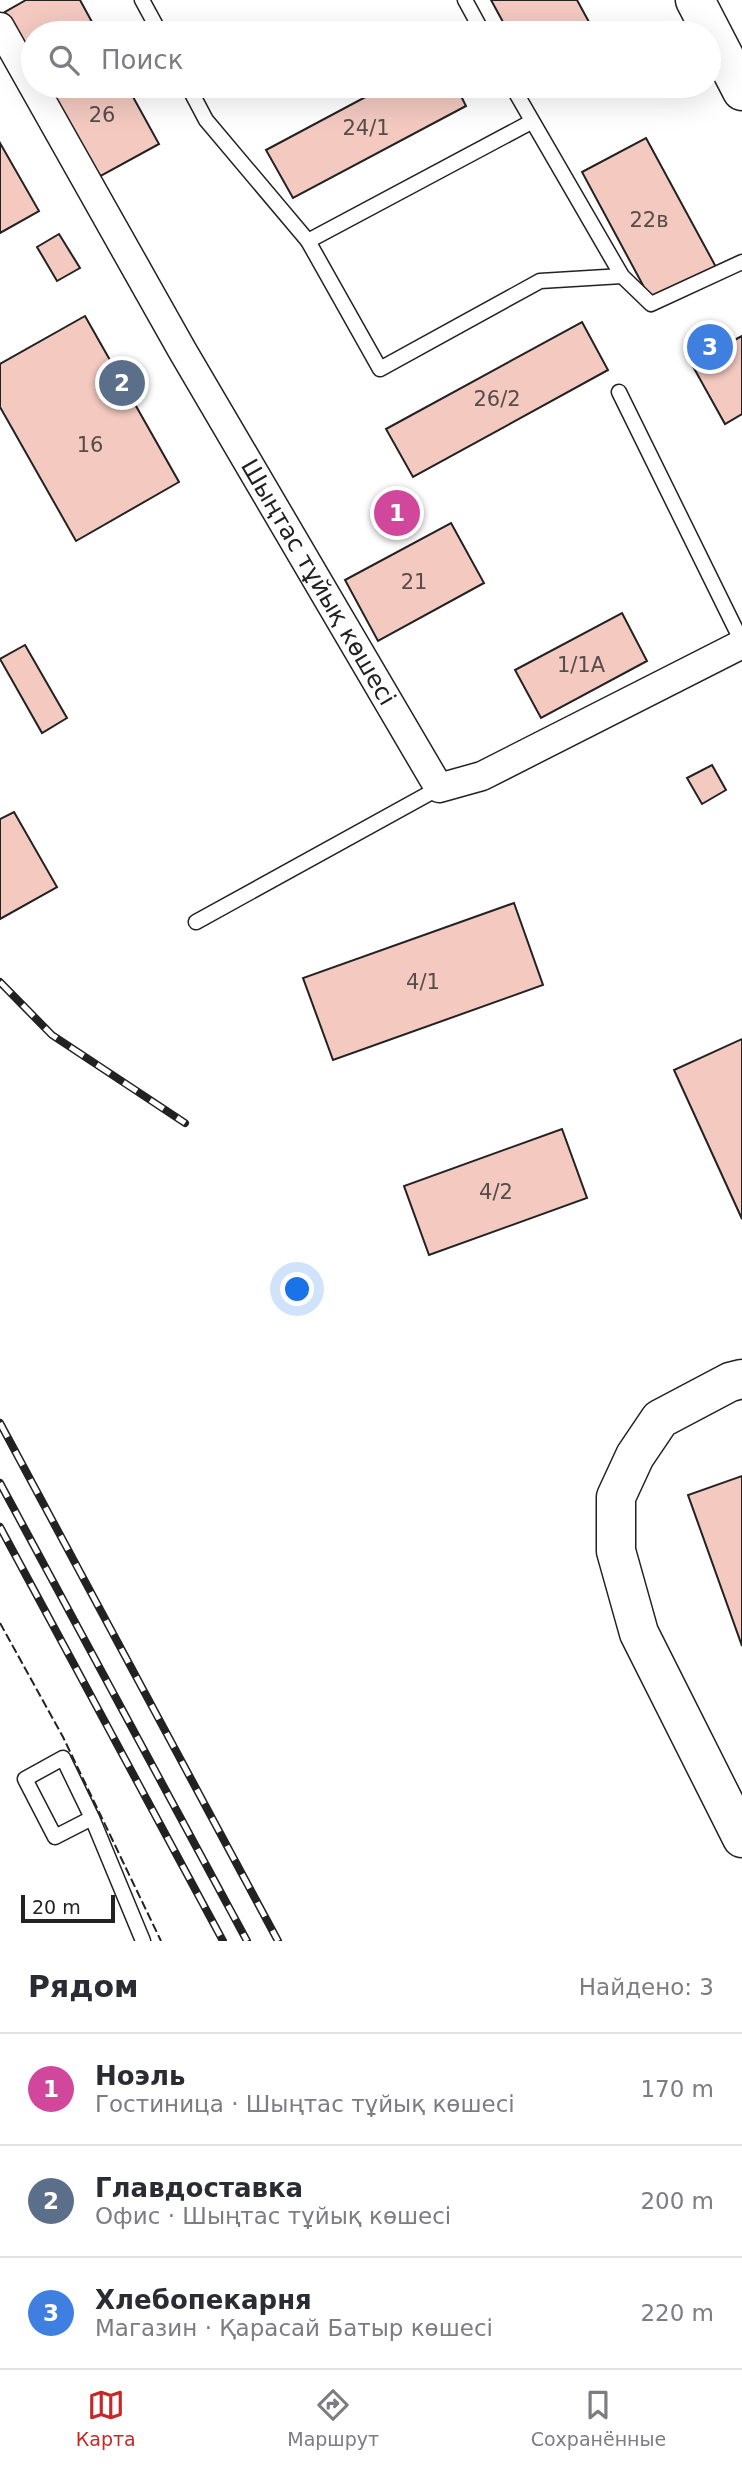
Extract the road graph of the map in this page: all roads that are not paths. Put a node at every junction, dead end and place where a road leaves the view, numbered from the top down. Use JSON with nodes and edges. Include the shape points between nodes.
{"nodes":[{"id":1,"x":465,"y":0,"type":"edge"},
{"id":2,"x":695,"y":0,"type":"edge"},
{"id":3,"x":147,"y":2,"type":"edge"},
{"id":4,"x":155,"y":21,"type":"edge"},
{"id":5,"x":476,"y":21,"type":"edge"},
{"id":6,"x":706,"y":21,"type":"edge"},
{"id":7,"x":0,"y":27,"type":"edge"},
{"id":8,"x":721,"y":50,"type":"edge"},
{"id":9,"x":21,"y":64,"type":"edge"},
{"id":10,"x":742,"y":91,"type":"edge"},
{"id":11,"x":40,"y":98,"type":"edge"},
{"id":12,"x":194,"y":98,"type":"edge"},
{"id":13,"x":518,"y":98,"type":"edge"},
{"id":14,"x":531,"y":122,"type":"junction"},
{"id":15,"x":308,"y":241,"type":"junction"},
{"id":16,"x":742,"y":262,"type":"edge"},
{"id":17,"x":622,"y":276,"type":"junction"},
{"id":18,"x":619,"y":392,"type":"dead end"},
{"id":19,"x":742,"y":643,"type":"edge"},
{"id":20,"x":439,"y":788,"type":"junction"},
{"id":21,"x":196,"y":922,"type":"dead end"},
{"id":22,"x":742,"y":1379,"type":"edge"},
{"id":23,"x":92,"y":1818,"type":"junction"},
{"id":24,"x":742,"y":1838,"type":"edge"},
{"id":25,"x":143,"y":1941,"type":"edge"}],
"edges":[{"from":1,"to":5,"type":"lane"},
{"from":2,"to":6,"type":"main road"},
{"from":3,"to":4,"type":"lane"},
{"from":7,"to":9,"type":"street","name":"Шыңтас тұйық көшесі"},
{"from":8,"to":10,"type":"main road"},
{"from":11,"to":20,"type":"street","name":"Шыңтас тұйық көшесі"},
{"from":12,"to":15,"type":"lane","via":[[206,120]]},
{"from":13,"to":14,"type":"lane"},
{"from":14,"to":15,"type":"lane"},
{"from":14,"to":17,"type":"lane"},
{"from":15,"to":17,"type":"lane","via":[[380,369],[541,281]]},
{"from":16,"to":17,"type":"lane","via":[[651,304]]},
{"from":18,"to":19,"type":"lane"},
{"from":19,"to":20,"type":"street","via":[[482,776]]},
{"from":20,"to":21,"type":"lane"},
{"from":22,"to":24,"type":"main road","via":[[660,1419],[635,1456],[616,1497],[616,1551],[639,1633]]},
{"from":23,"to":23,"type":"lane","via":[[63,1758],[25,1779],[55,1838]]},
{"from":23,"to":25,"type":"lane"}]}
